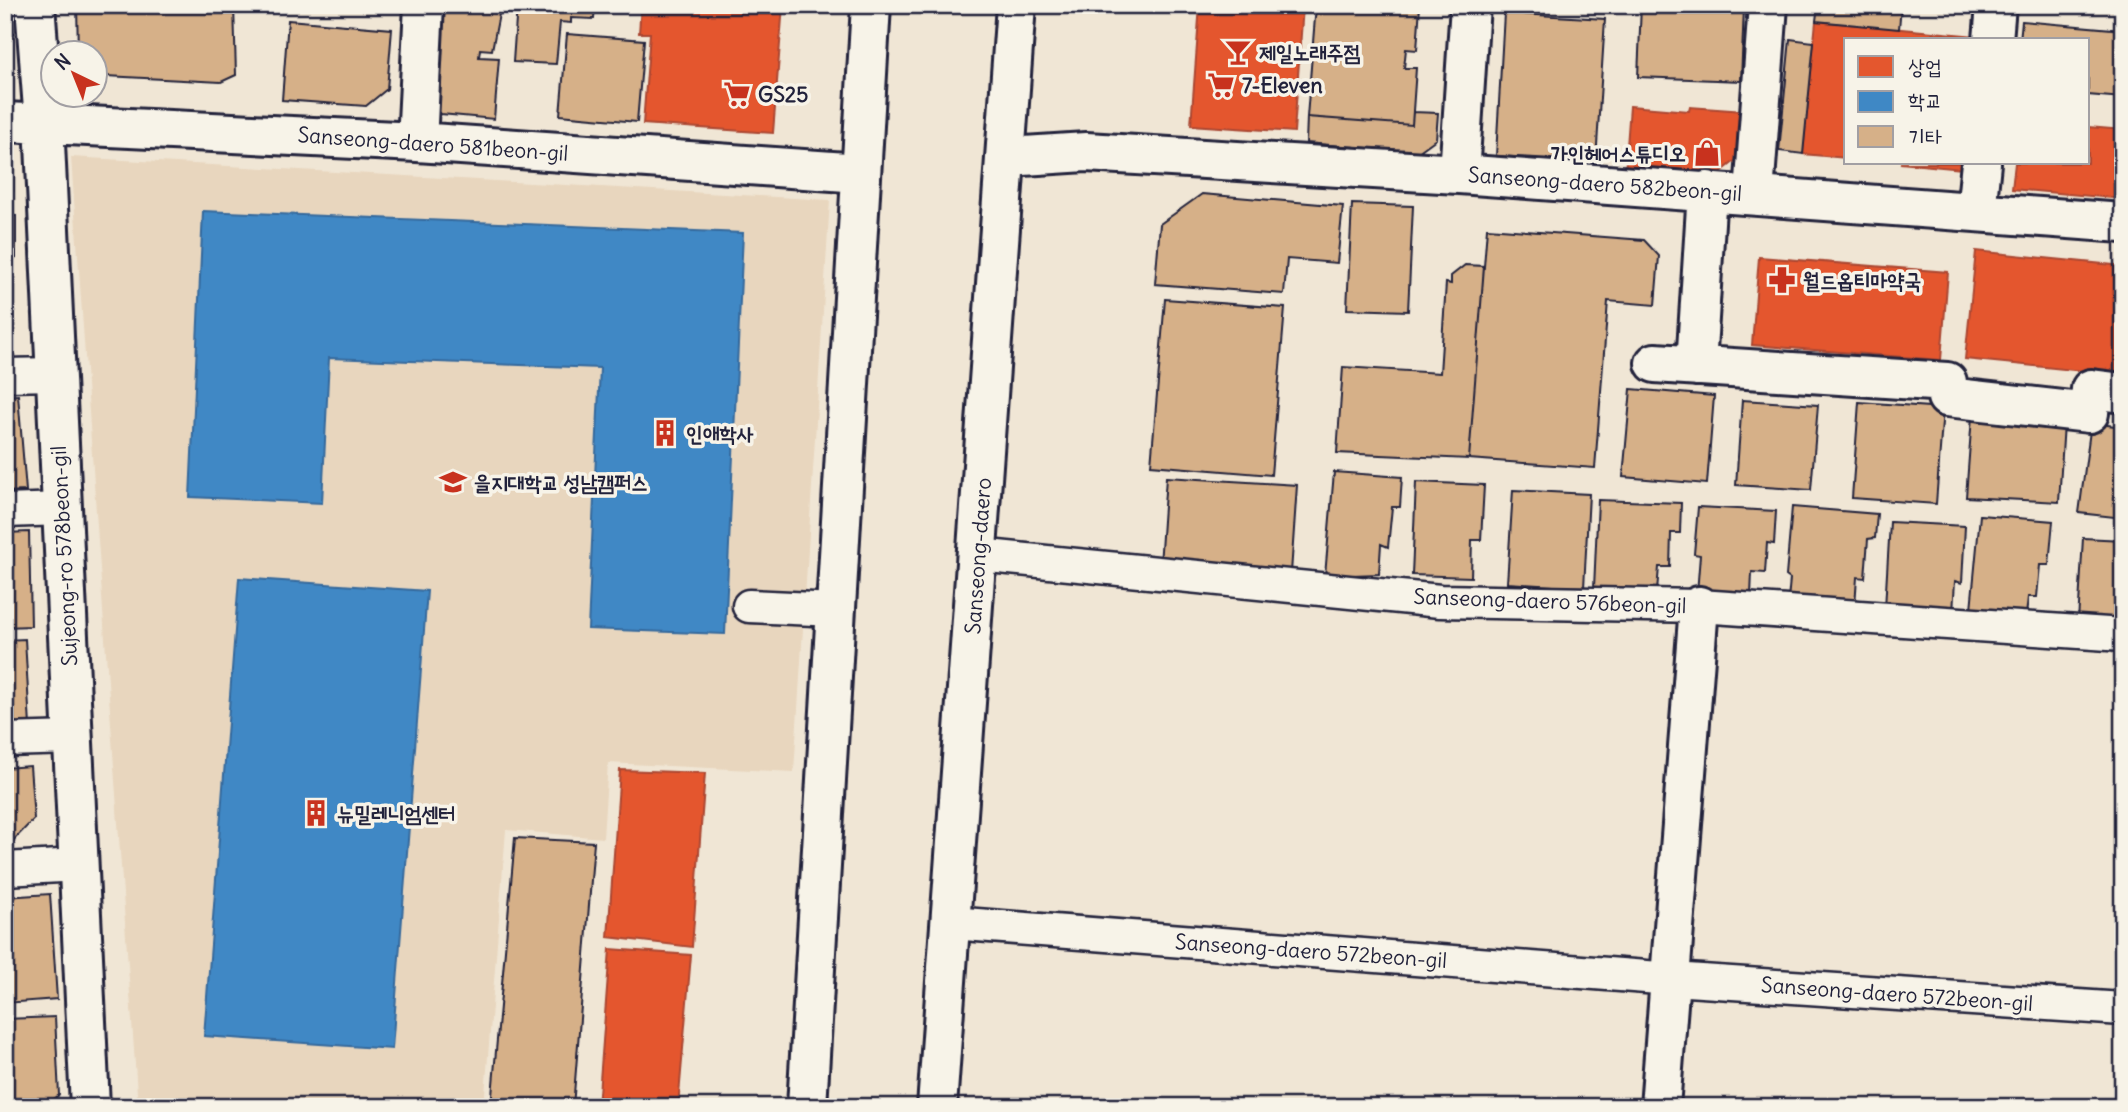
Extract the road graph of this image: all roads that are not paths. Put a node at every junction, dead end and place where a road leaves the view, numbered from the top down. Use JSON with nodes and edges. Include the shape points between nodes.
{"nodes":[{"id":1,"x":35,"y":5,"type":"edge"},
{"id":2,"x":424,"y":5,"type":"edge"},
{"id":3,"x":871,"y":5,"type":"edge"},
{"id":4,"x":1016,"y":5,"type":"edge"},
{"id":5,"x":1470,"y":5,"type":"edge"},
{"id":6,"x":1768,"y":5,"type":"edge"},
{"id":7,"x":1996,"y":5,"type":"edge"},
{"id":8,"x":1993,"y":38,"type":"edge"},
{"id":9,"x":5,"y":122,"type":"edge"},
{"id":10,"x":44,"y":122,"type":"junction"},
{"id":11,"x":417,"y":142,"type":"junction"},
{"id":12,"x":1007,"y":157,"type":"junction"},
{"id":13,"x":1981,"y":164,"type":"edge"},
{"id":14,"x":861,"y":173,"type":"junction"},
{"id":15,"x":1459,"y":174,"type":"junction"},
{"id":16,"x":1707,"y":191,"type":"junction"},
{"id":17,"x":1754,"y":194,"type":"junction"},
{"id":18,"x":1976,"y":212,"type":"junction"},
{"id":19,"x":2123,"y":223,"type":"edge"},
{"id":20,"x":1655,"y":363,"type":"dead end"},
{"id":21,"x":1696,"y":366,"type":"junction"},
{"id":22,"x":56,"y":374,"type":"junction"},
{"id":23,"x":5,"y":375,"type":"edge"},
{"id":24,"x":2123,"y":393,"type":"edge"},
{"id":25,"x":62,"y":509,"type":"junction"},
{"id":26,"x":5,"y":510,"type":"edge"},
{"id":27,"x":978,"y":555,"type":"junction"},
{"id":28,"x":749,"y":606,"type":"dead end"},
{"id":29,"x":1699,"y":606,"type":"junction"},
{"id":30,"x":836,"y":610,"type":"junction"},
{"id":31,"x":2123,"y":635,"type":"edge"},
{"id":32,"x":73,"y":738,"type":"junction"},
{"id":33,"x":5,"y":740,"type":"edge"},
{"id":34,"x":79,"y":865,"type":"junction"},
{"id":35,"x":5,"y":869,"type":"edge"},
{"id":36,"x":951,"y":923,"type":"junction"},
{"id":37,"x":1672,"y":979,"type":"junction"},
{"id":38,"x":2123,"y":1009,"type":"edge"},
{"id":39,"x":90,"y":1107,"type":"edge"},
{"id":40,"x":807,"y":1107,"type":"edge"},
{"id":41,"x":937,"y":1107,"type":"edge"},
{"id":42,"x":1660,"y":1107,"type":"edge"}],
"edges":[{"from":1,"to":10,"type":"street","name":"Sujeong-ro 578beon-gil"},
{"from":2,"to":11,"type":"street"},
{"from":3,"to":14,"type":"street"},
{"from":4,"to":12,"type":"street","name":"Sanseong-daero"},
{"from":5,"to":15,"type":"street"},
{"from":6,"to":17,"type":"street"},
{"from":7,"to":8,"type":"street"},
{"from":9,"to":10,"type":"street","name":"Sanseong-daero 581beon-gil"},
{"from":10,"to":11,"type":"street","name":"Sanseong-daero 581beon-gil"},
{"from":10,"to":22,"type":"street","name":"Sujeong-ro 578beon-gil"},
{"from":11,"to":14,"type":"street","name":"Sanseong-daero 581beon-gil"},
{"from":12,"to":15,"type":"street","name":"Sanseong-daero 582beon-gil","via":[[1086,152]]},
{"from":12,"to":27,"type":"street","name":"Sanseong-daero"},
{"from":13,"to":18,"type":"street"},
{"from":14,"to":30,"type":"street"},
{"from":15,"to":16,"type":"street","name":"Sanseong-daero 582beon-gil"},
{"from":16,"to":17,"type":"street","name":"Sanseong-daero 582beon-gil"},
{"from":16,"to":21,"type":"street"},
{"from":17,"to":18,"type":"street","name":"Sanseong-daero 582beon-gil"},
{"from":18,"to":19,"type":"street","name":"Sanseong-daero 582beon-gil"},
{"from":20,"to":21,"type":"street"},
{"from":21,"to":24,"type":"street","via":[[1947,382],[1947,397],[2089,413],[2091,389]]},
{"from":22,"to":23,"type":"lane"},
{"from":22,"to":25,"type":"street","name":"Sujeong-ro 578beon-gil"},
{"from":25,"to":26,"type":"lane"},
{"from":25,"to":32,"type":"street","name":"Sujeong-ro 578beon-gil"},
{"from":27,"to":29,"type":"lane","name":"Sanseong-daero 576beon-gil","via":[[1440,601]]},
{"from":27,"to":36,"type":"street","name":"Sanseong-daero"},
{"from":28,"to":30,"type":"lane"},
{"from":29,"to":31,"type":"lane","name":"Sanseong-daero 576beon-gil"},
{"from":29,"to":37,"type":"street"},
{"from":30,"to":40,"type":"street"},
{"from":32,"to":33,"type":"lane"},
{"from":32,"to":34,"type":"street","name":"Sujeong-ro 578beon-gil"},
{"from":34,"to":35,"type":"lane"},
{"from":34,"to":39,"type":"street","name":"Sujeong-ro 578beon-gil"},
{"from":36,"to":37,"type":"lane","name":"Sanseong-daero 572beon-gil"},
{"from":36,"to":41,"type":"street","name":"Sanseong-daero"},
{"from":37,"to":38,"type":"lane","name":"Sanseong-daero 572beon-gil"},
{"from":37,"to":42,"type":"street"}]}
